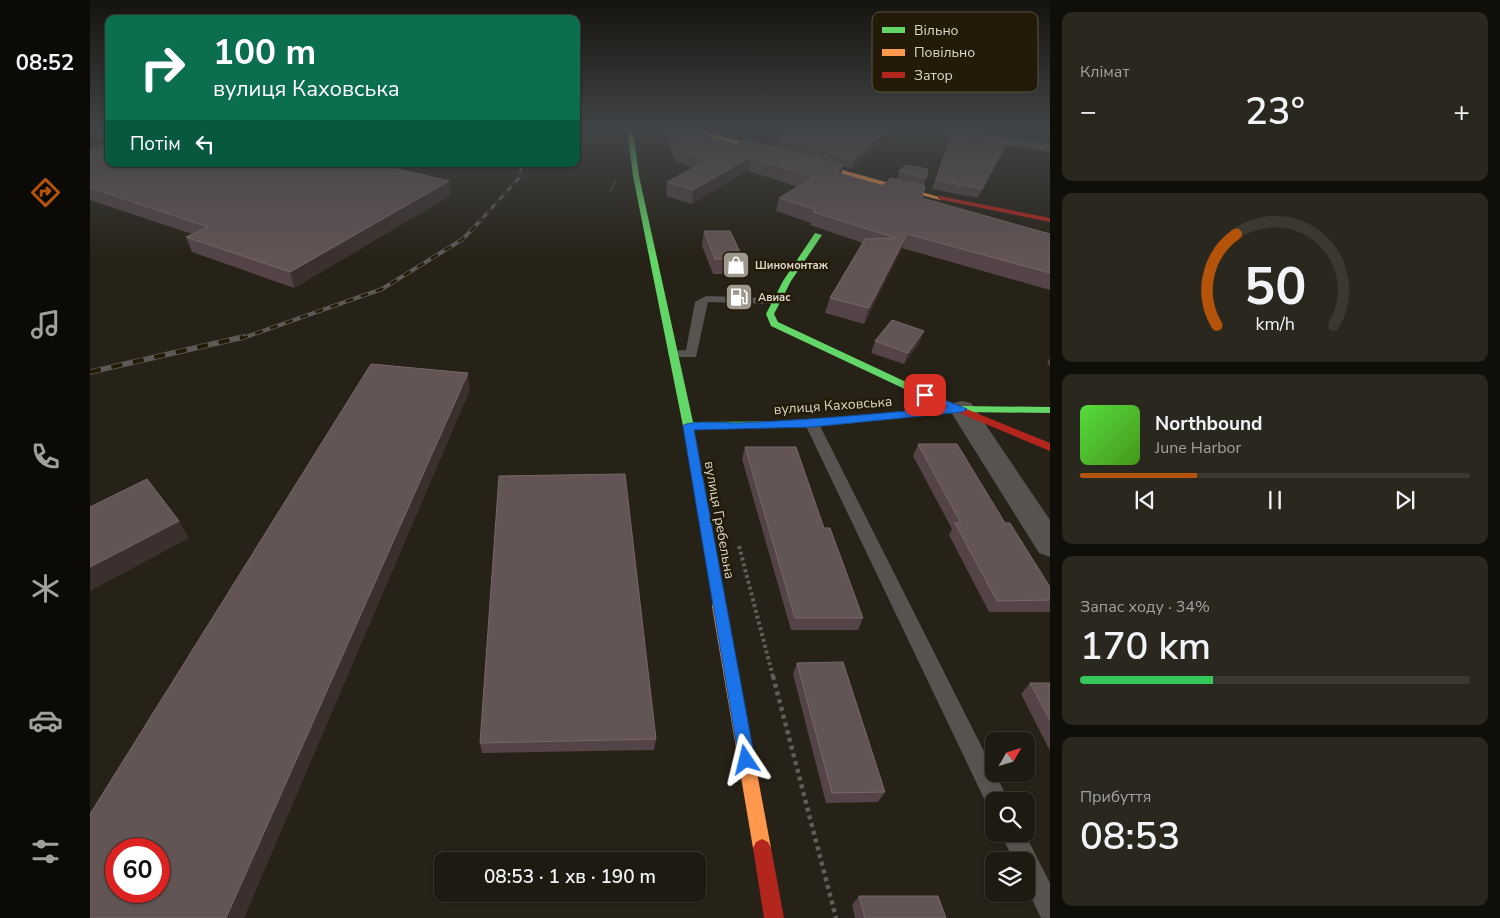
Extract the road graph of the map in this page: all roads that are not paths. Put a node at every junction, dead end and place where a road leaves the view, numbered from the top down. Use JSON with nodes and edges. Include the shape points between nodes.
{"nodes":[{"id":1,"x":635,"y":172,"type":"edge"},
{"id":2,"x":836,"y":172,"type":"edge"},
{"id":3,"x":1050,"y":220,"type":"edge"},
{"id":4,"x":818,"y":235,"type":"dead end"},
{"id":5,"x":775,"y":301,"type":"junction"},
{"id":6,"x":674,"y":354,"type":"junction"},
{"id":7,"x":962,"y":409,"type":"junction"},
{"id":8,"x":1050,"y":410,"type":"edge"},
{"id":9,"x":812,"y":424,"type":"junction"},
{"id":10,"x":688,"y":426,"type":"junction"},
{"id":11,"x":1050,"y":446,"type":"edge"},
{"id":12,"x":1050,"y":546,"type":"edge"},
{"id":13,"x":993,"y":792,"type":"edge"},
{"id":14,"x":1017,"y":842,"type":"edge"},
{"id":15,"x":1050,"y":909,"type":"edge"},
{"id":16,"x":774,"y":918,"type":"edge"}],
"edges":[{"from":1,"to":6,"type":"street","name":"вулиця Гребельна"},
{"from":2,"to":3,"type":"street","via":[[974,207]]},
{"from":4,"to":5,"type":"street"},
{"from":5,"to":6,"type":"lane","via":[[715,299],[701,302],[692,354]]},
{"from":5,"to":7,"type":"street","via":[[770,314],[774,324],[907,388]]},
{"from":6,"to":10,"type":"street","name":"вулиця Гребельна"},
{"from":7,"to":8,"type":"street","name":"вулиця Каховська"},
{"from":7,"to":9,"type":"street","name":"вулиця Каховська"},
{"from":7,"to":11,"type":"street"},
{"from":7,"to":12,"type":"street"},
{"from":9,"to":10,"type":"street","name":"вулиця Каховська"},
{"from":9,"to":13,"type":"lane"},
{"from":10,"to":16,"type":"street","name":"вулиця Гребельна"},
{"from":14,"to":15,"type":"lane"}]}
